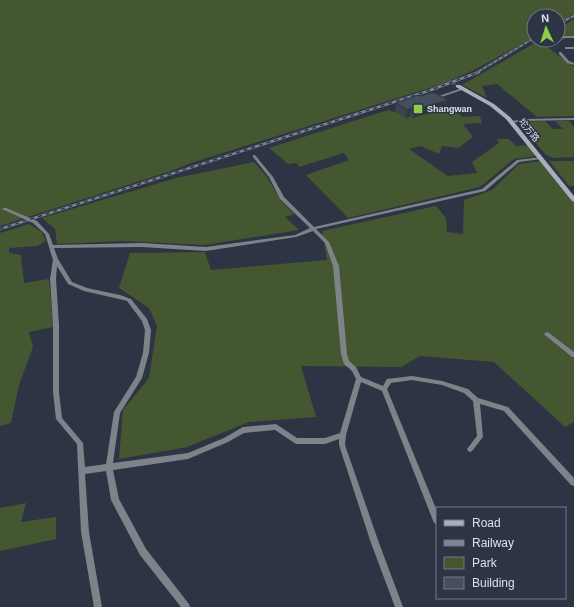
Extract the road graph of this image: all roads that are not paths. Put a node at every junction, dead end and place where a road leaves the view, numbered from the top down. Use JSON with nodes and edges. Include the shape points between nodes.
{"nodes":[{"id":1,"x":566,"y":48,"type":"dead end"},
{"id":2,"x":574,"y":48,"type":"edge"},
{"id":3,"x":560,"y":53,"type":"dead end"},
{"id":4,"x":574,"y":64,"type":"edge"},
{"id":5,"x":460,"y":87,"type":"joint"},
{"id":6,"x":431,"y":98,"type":"edge"},
{"id":7,"x":574,"y":119,"type":"edge"},
{"id":8,"x":512,"y":122,"type":"junction"},
{"id":9,"x":254,"y":156,"type":"dead end"},
{"id":10,"x":541,"y":158,"type":"junction"},
{"id":11,"x":574,"y":200,"type":"edge"},
{"id":12,"x":4,"y":210,"type":"dead end"},
{"id":13,"x":312,"y":229,"type":"junction"},
{"id":14,"x":51,"y":247,"type":"junction"},
{"id":15,"x":55,"y":259,"type":"junction"},
{"id":16,"x":547,"y":334,"type":"dead end"},
{"id":17,"x":574,"y":355,"type":"edge"},
{"id":18,"x":359,"y":379,"type":"junction"},
{"id":19,"x":384,"y":389,"type":"junction"},
{"id":20,"x":476,"y":400,"type":"junction"},
{"id":21,"x":343,"y":435,"type":"junction"},
{"id":22,"x":470,"y":449,"type":"dead end"},
{"id":23,"x":109,"y":466,"type":"junction"},
{"id":24,"x":81,"y":471,"type":"junction"},
{"id":25,"x":574,"y":483,"type":"edge"},
{"id":26,"x":436,"y":518,"type":"edge"},
{"id":27,"x":98,"y":607,"type":"edge"},
{"id":28,"x":186,"y":607,"type":"edge"},
{"id":29,"x":399,"y":607,"type":"edge"}],
"edges":[{"from":1,"to":2,"type":"street"},
{"from":3,"to":4,"type":"street","via":[[568,62]]},
{"from":5,"to":6,"type":"street","via":[[438,98]]},
{"from":5,"to":8,"type":"main road","name":"坨万路","via":[[496,108]]},
{"from":7,"to":8,"type":"street"},
{"from":8,"to":10,"type":"main road","name":"坨万路"},
{"from":9,"to":13,"type":"street","via":[[282,198]]},
{"from":10,"to":11,"type":"main road","name":"坨万路"},
{"from":10,"to":13,"type":"street","via":[[518,161],[483,190]]},
{"from":12,"to":14,"type":"street","via":[[34,222],[47,234]]},
{"from":13,"to":14,"type":"street","via":[[296,236],[206,249],[142,245]]},
{"from":13,"to":18,"type":"street","via":[[327,242],[336,266],[344,354],[346,362],[354,368]]},
{"from":14,"to":15,"type":"street"},
{"from":15,"to":23,"type":"street","via":[[70,283],[86,290],[130,300],[145,320],[148,330],[146,352],[139,378],[117,412]]},
{"from":15,"to":24,"type":"street","via":[[53,279],[58,419],[80,442]]},
{"from":16,"to":17,"type":"street"},
{"from":18,"to":19,"type":"street"},
{"from":18,"to":21,"type":"street"},
{"from":19,"to":20,"type":"street","via":[[389,381],[412,378],[442,383],[466,391]]},
{"from":19,"to":26,"type":"street"},
{"from":20,"to":22,"type":"street","via":[[480,437]]},
{"from":20,"to":25,"type":"street","via":[[506,409]]},
{"from":21,"to":23,"type":"street","via":[[325,441],[296,441],[276,427],[243,430],[188,456]]},
{"from":21,"to":29,"type":"street","via":[[342,446]]},
{"from":23,"to":24,"type":"street"},
{"from":23,"to":28,"type":"street","via":[[115,500],[144,552]]},
{"from":24,"to":27,"type":"street","via":[[85,532]]}]}
